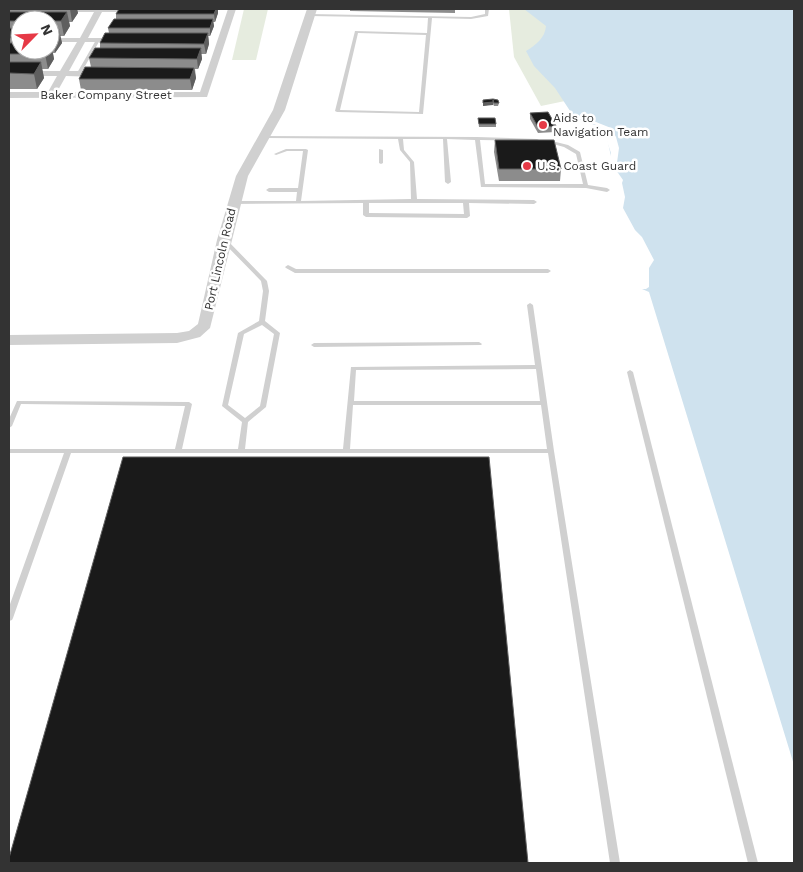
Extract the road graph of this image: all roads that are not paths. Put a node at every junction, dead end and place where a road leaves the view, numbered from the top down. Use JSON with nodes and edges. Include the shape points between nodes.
{"nodes":[{"id":1,"x":100,"y":9,"type":"edge"},
{"id":2,"x":115,"y":9,"type":"edge"},
{"id":3,"x":335,"y":9,"type":"edge"},
{"id":4,"x":487,"y":9,"type":"edge"},
{"id":5,"x":54,"y":10,"type":"edge"},
{"id":6,"x":143,"y":10,"type":"edge"},
{"id":7,"x":229,"y":10,"type":"edge"},
{"id":8,"x":311,"y":12,"type":"edge"},
{"id":9,"x":334,"y":16,"type":"junction"},
{"id":10,"x":430,"y":18,"type":"junction"},
{"id":11,"x":428,"y":34,"type":"junction"},
{"id":12,"x":60,"y":40,"type":"edge"},
{"id":13,"x":83,"y":40,"type":"junction"},
{"id":14,"x":98,"y":40,"type":"junction"},
{"id":15,"x":126,"y":40,"type":"edge"},
{"id":16,"x":9,"y":73,"type":"edge"},
{"id":17,"x":63,"y":73,"type":"junction"},
{"id":18,"x":79,"y":74,"type":"junction"},
{"id":19,"x":108,"y":74,"type":"edge"},
{"id":20,"x":9,"y":95,"type":"edge"},
{"id":21,"x":51,"y":95,"type":"junction"},
{"id":22,"x":265,"y":137,"type":"junction"},
{"id":23,"x":400,"y":138,"type":"junction"},
{"id":24,"x":445,"y":138,"type":"junction"},
{"id":25,"x":477,"y":138,"type":"junction"},
{"id":26,"x":381,"y":150,"type":"dead end"},
{"id":27,"x":276,"y":154,"type":"dead end"},
{"id":28,"x":381,"y":163,"type":"dead end"},
{"id":29,"x":448,"y":182,"type":"dead end"},
{"id":30,"x":586,"y":186,"type":"junction"},
{"id":31,"x":269,"y":190,"type":"dead end"},
{"id":32,"x":300,"y":190,"type":"junction"},
{"id":33,"x":607,"y":190,"type":"dead end"},
{"id":34,"x":298,"y":202,"type":"junction"},
{"id":35,"x":366,"y":202,"type":"junction"},
{"id":36,"x":414,"y":202,"type":"junction"},
{"id":37,"x":466,"y":202,"type":"junction"},
{"id":38,"x":534,"y":202,"type":"dead end"},
{"id":39,"x":234,"y":203,"type":"junction"},
{"id":40,"x":224,"y":240,"type":"junction"},
{"id":41,"x":288,"y":267,"type":"dead end"},
{"id":42,"x":548,"y":271,"type":"dead end"},
{"id":43,"x":530,"y":305,"type":"dead end"},
{"id":44,"x":262,"y":322,"type":"junction"},
{"id":45,"x":9,"y":340,"type":"edge"},
{"id":46,"x":479,"y":344,"type":"dead end"},
{"id":47,"x":314,"y":345,"type":"dead end"},
{"id":48,"x":539,"y":367,"type":"junction"},
{"id":49,"x":630,"y":372,"type":"dead end"},
{"id":50,"x":350,"y":403,"type":"junction"},
{"id":51,"x":544,"y":403,"type":"junction"},
{"id":52,"x":245,"y":421,"type":"junction"},
{"id":53,"x":9,"y":426,"type":"edge"},
{"id":54,"x":9,"y":451,"type":"edge"},
{"id":55,"x":68,"y":451,"type":"junction"},
{"id":56,"x":178,"y":451,"type":"junction"},
{"id":57,"x":240,"y":451,"type":"junction"},
{"id":58,"x":346,"y":451,"type":"junction"},
{"id":59,"x":551,"y":451,"type":"junction"},
{"id":60,"x":9,"y":618,"type":"edge"},
{"id":61,"x":615,"y":863,"type":"edge"},
{"id":62,"x":753,"y":863,"type":"edge"}],
"edges":[{"from":1,"to":2,"type":"street"},
{"from":1,"to":5,"type":"street"},
{"from":1,"to":13,"type":"street"},
{"from":2,"to":6,"type":"street"},
{"from":3,"to":9,"type":"lane"},
{"from":4,"to":10,"type":"lane","via":[[487,15],[471,18]]},
{"from":7,"to":21,"type":"street","name":"Baker Company Street","via":[[206,74],[204,95]]},
{"from":8,"to":9,"type":"lane"},
{"from":8,"to":22,"type":"street","name":"Port Lincoln Road","via":[[279,110]]},
{"from":9,"to":10,"type":"lane"},
{"from":10,"to":11,"type":"lane"},
{"from":11,"to":11,"type":"lane","via":[[421,113],[337,111],[356,32]]},
{"from":12,"to":13,"type":"street"},
{"from":13,"to":14,"type":"street"},
{"from":13,"to":17,"type":"street"},
{"from":14,"to":15,"type":"street"},
{"from":14,"to":18,"type":"lane"},
{"from":16,"to":17,"type":"street"},
{"from":17,"to":18,"type":"street"},
{"from":17,"to":21,"type":"street"},
{"from":18,"to":19,"type":"street"},
{"from":20,"to":21,"type":"street","name":"Baker Company Street"},
{"from":22,"to":23,"type":"lane"},
{"from":22,"to":39,"type":"street","name":"Port Lincoln Road","via":[[242,176]]},
{"from":23,"to":24,"type":"lane"},
{"from":23,"to":36,"type":"lane","via":[[402,150],[412,162]]},
{"from":24,"to":25,"type":"lane"},
{"from":24,"to":29,"type":"lane"},
{"from":25,"to":30,"type":"lane","via":[[546,141],[566,146],[578,153]]},
{"from":25,"to":30,"type":"lane","via":[[483,186]]},
{"from":26,"to":28,"type":"lane"},
{"from":27,"to":32,"type":"lane","via":[[286,150],[306,150]]},
{"from":30,"to":33,"type":"lane"},
{"from":31,"to":32,"type":"lane"},
{"from":32,"to":34,"type":"lane"},
{"from":34,"to":35,"type":"lane"},
{"from":34,"to":39,"type":"lane"},
{"from":35,"to":36,"type":"lane"},
{"from":35,"to":37,"type":"lane","via":[[366,215],[467,216]]},
{"from":36,"to":37,"type":"lane"},
{"from":37,"to":38,"type":"lane"},
{"from":39,"to":40,"type":"street","name":"Port Lincoln Road"},
{"from":40,"to":44,"type":"lane","via":[[264,281]]},
{"from":40,"to":45,"type":"street","name":"Port Lincoln Road","via":[[205,325],[193,335]]},
{"from":41,"to":42,"type":"lane","via":[[295,271]]},
{"from":43,"to":48,"type":"lane"},
{"from":44,"to":52,"type":"lane","via":[[277,333],[263,407]]},
{"from":44,"to":52,"type":"lane","via":[[241,333],[225,406]]},
{"from":46,"to":47,"type":"lane"},
{"from":48,"to":50,"type":"lane","via":[[353,368]]},
{"from":48,"to":51,"type":"lane"},
{"from":49,"to":62,"type":"lane"},
{"from":50,"to":51,"type":"lane"},
{"from":50,"to":58,"type":"lane"},
{"from":51,"to":59,"type":"lane"},
{"from":52,"to":57,"type":"lane"},
{"from":53,"to":56,"type":"lane","via":[[20,402],[189,404]]},
{"from":54,"to":55,"type":"lane"},
{"from":55,"to":56,"type":"lane"},
{"from":55,"to":60,"type":"lane"},
{"from":56,"to":57,"type":"lane"},
{"from":57,"to":58,"type":"lane"},
{"from":58,"to":59,"type":"lane"},
{"from":59,"to":61,"type":"lane"}]}
